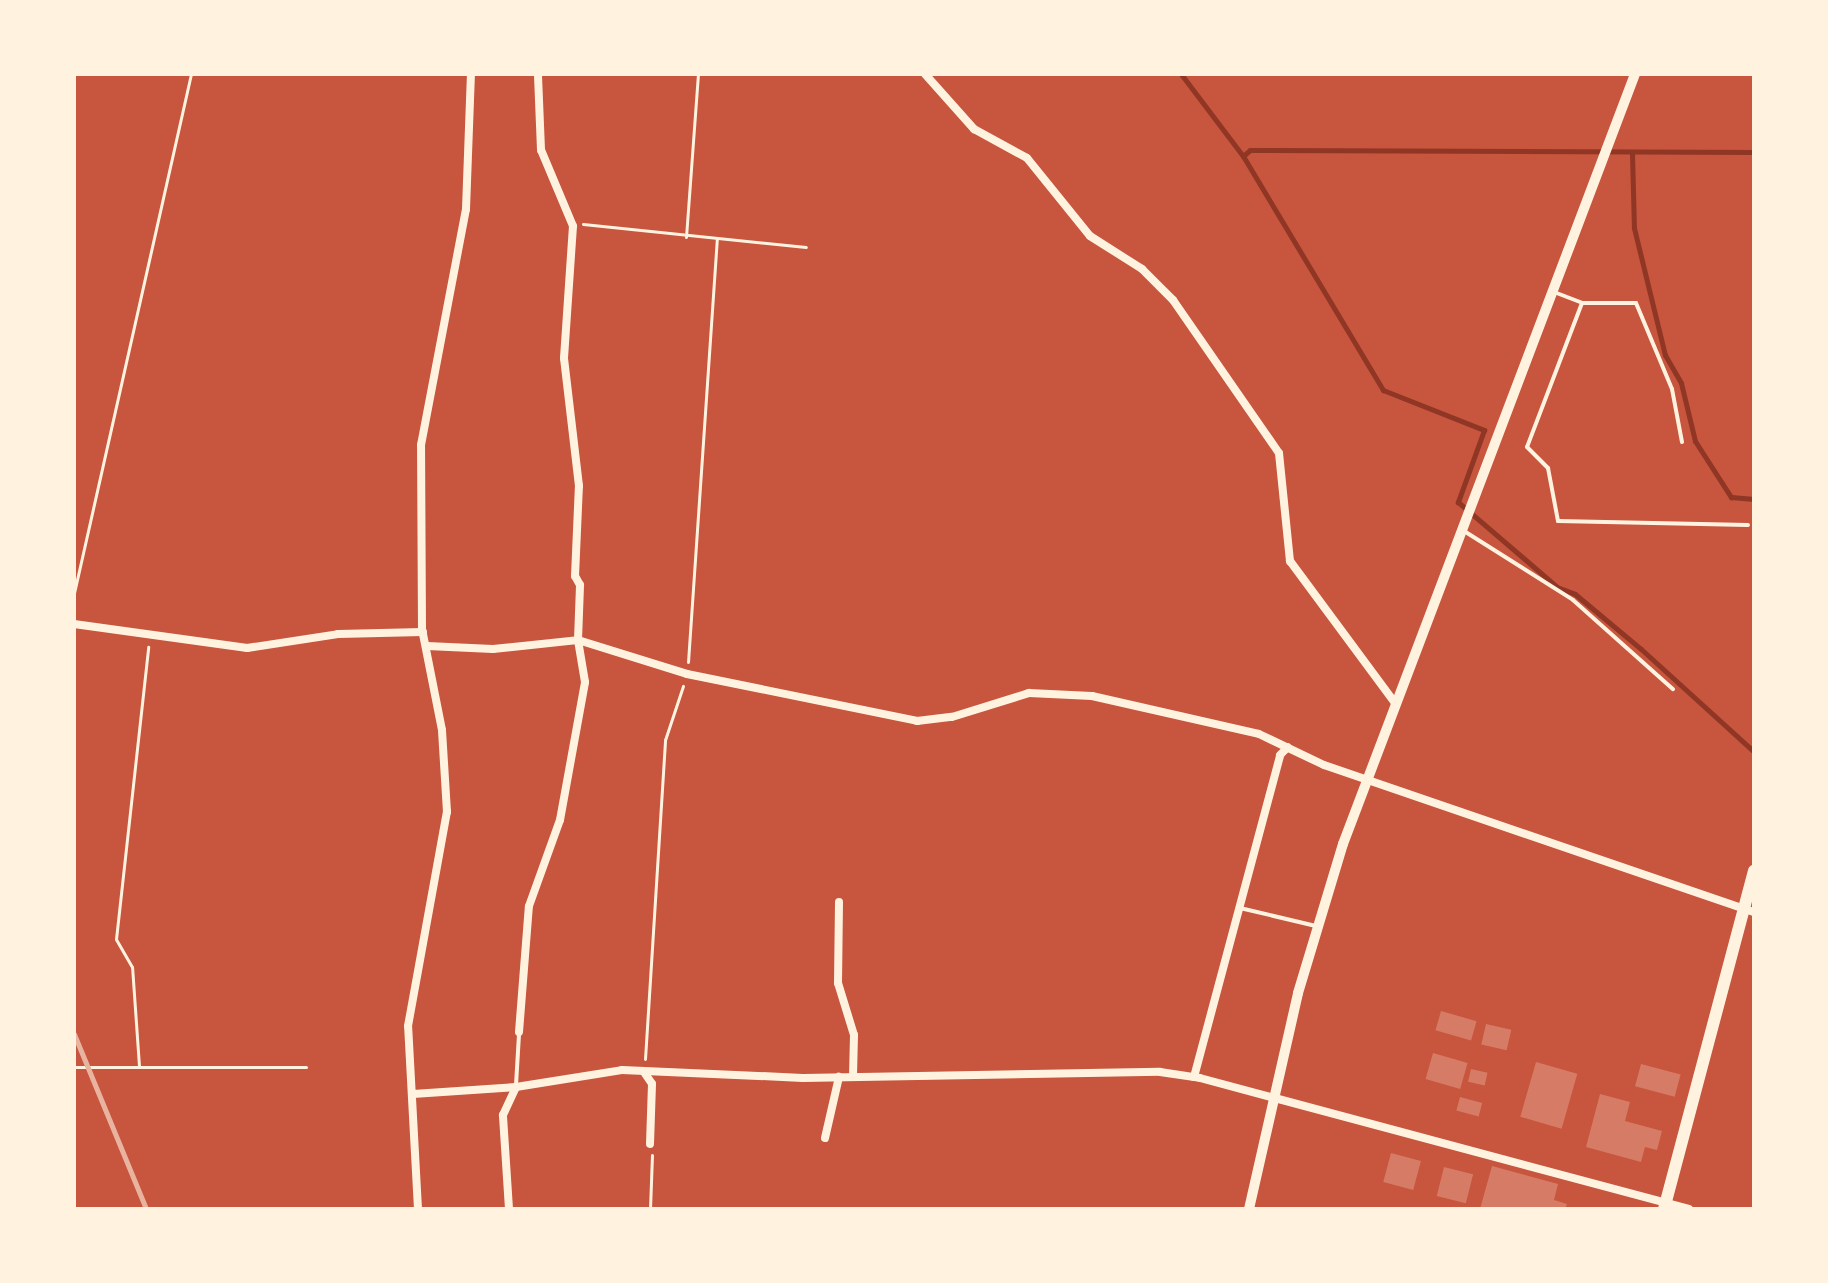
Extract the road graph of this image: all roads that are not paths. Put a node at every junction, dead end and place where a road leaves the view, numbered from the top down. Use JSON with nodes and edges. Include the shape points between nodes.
{"nodes":[{"id":1,"x":471,"y":74,"type":"edge"},
{"id":2,"x":538,"y":74,"type":"edge"},
{"id":3,"x":925,"y":74,"type":"edge"},
{"id":4,"x":1635,"y":74,"type":"edge"},
{"id":5,"x":1552,"y":291,"type":"junction"},
{"id":6,"x":1582,"y":303,"type":"junction"},
{"id":7,"x":1682,"y":442,"type":"dead end"},
{"id":8,"x":1748,"y":525,"type":"dead end"},
{"id":9,"x":1463,"y":526,"type":"junction"},
{"id":10,"x":74,"y":624,"type":"edge"},
{"id":11,"x":423,"y":632,"type":"junction"},
{"id":12,"x":578,"y":640,"type":"junction"},
{"id":13,"x":427,"y":646,"type":"junction"},
{"id":14,"x":1673,"y":689,"type":"dead end"},
{"id":15,"x":1396,"y":704,"type":"junction"},
{"id":16,"x":1288,"y":747,"type":"junction"},
{"id":17,"x":1367,"y":780,"type":"junction"},
{"id":18,"x":1754,"y":871,"type":"edge"},
{"id":19,"x":839,"y":902,"type":"dead end"},
{"id":20,"x":1240,"y":908,"type":"junction"},
{"id":21,"x":1749,"y":911,"type":"edge"},
{"id":22,"x":1317,"y":926,"type":"junction"},
{"id":23,"x":519,"y":1032,"type":"joint"},
{"id":24,"x":644,"y":1072,"type":"junction"},
{"id":25,"x":839,"y":1077,"type":"junction"},
{"id":26,"x":853,"y":1077,"type":"junction"},
{"id":27,"x":1194,"y":1077,"type":"junction"},
{"id":28,"x":516,"y":1087,"type":"junction"},
{"id":29,"x":413,"y":1094,"type":"junction"},
{"id":30,"x":1273,"y":1097,"type":"junction"},
{"id":31,"x":825,"y":1138,"type":"dead end"},
{"id":32,"x":650,"y":1144,"type":"road end"},
{"id":33,"x":1665,"y":1205,"type":"edge"},
{"id":34,"x":418,"y":1209,"type":"edge"},
{"id":35,"x":509,"y":1209,"type":"edge"},
{"id":36,"x":1249,"y":1209,"type":"edge"},
{"id":37,"x":1689,"y":1209,"type":"edge"}],
"edges":[{"from":1,"to":11,"type":"street","via":[[466,209],[421,445],[418,570]]},
{"from":2,"to":12,"type":"street","via":[[541,150],[573,226],[564,358],[579,502]]},
{"from":3,"to":15,"type":"street","via":[[974,129],[1027,158],[1090,236],[1142,269],[1173,300],[1279,453],[1290,561]]},
{"from":4,"to":5,"type":"street"},
{"from":5,"to":6,"type":"lane"},
{"from":5,"to":9,"type":"street"},
{"from":6,"to":7,"type":"lane","via":[[1636,303],[1672,389]]},
{"from":6,"to":8,"type":"lane","via":[[1527,447],[1548,468],[1558,521]]},
{"from":9,"to":14,"type":"lane","via":[[1573,600]]},
{"from":9,"to":15,"type":"street"},
{"from":10,"to":11,"type":"street","via":[[247,648],[338,634]]},
{"from":11,"to":13,"type":"street"},
{"from":12,"to":13,"type":"street","via":[[493,649]]},
{"from":12,"to":16,"type":"street","via":[[686,678],[917,721],[952,717],[1029,693],[1092,696],[1170,718],[1238,728]]},
{"from":12,"to":23,"type":"street","via":[[585,682],[560,820],[529,906]]},
{"from":13,"to":29,"type":"street","via":[[442,730],[447,825],[411,993]]},
{"from":15,"to":17,"type":"street"},
{"from":16,"to":17,"type":"street"},
{"from":16,"to":20,"type":"street","via":[[1280,755]]},
{"from":17,"to":21,"type":"street"},
{"from":17,"to":22,"type":"street"},
{"from":18,"to":21,"type":"highway"},
{"from":19,"to":26,"type":"street","via":[[838,983],[854,1035]]},
{"from":20,"to":22,"type":"lane"},
{"from":20,"to":27,"type":"street"},
{"from":21,"to":33,"type":"highway"},
{"from":22,"to":30,"type":"street"},
{"from":23,"to":28,"type":"lane"},
{"from":24,"to":25,"type":"street"},
{"from":24,"to":28,"type":"street","via":[[584,1074]]},
{"from":24,"to":32,"type":"street","via":[[652,1084]]},
{"from":25,"to":26,"type":"street"},
{"from":25,"to":31,"type":"street"},
{"from":26,"to":27,"type":"street","via":[[1085,1070]]},
{"from":27,"to":30,"type":"street"},
{"from":28,"to":29,"type":"street"},
{"from":28,"to":35,"type":"street","via":[[503,1115]]},
{"from":29,"to":34,"type":"street"},
{"from":30,"to":33,"type":"street"},
{"from":30,"to":36,"type":"street"},
{"from":33,"to":37,"type":"street"}]}
